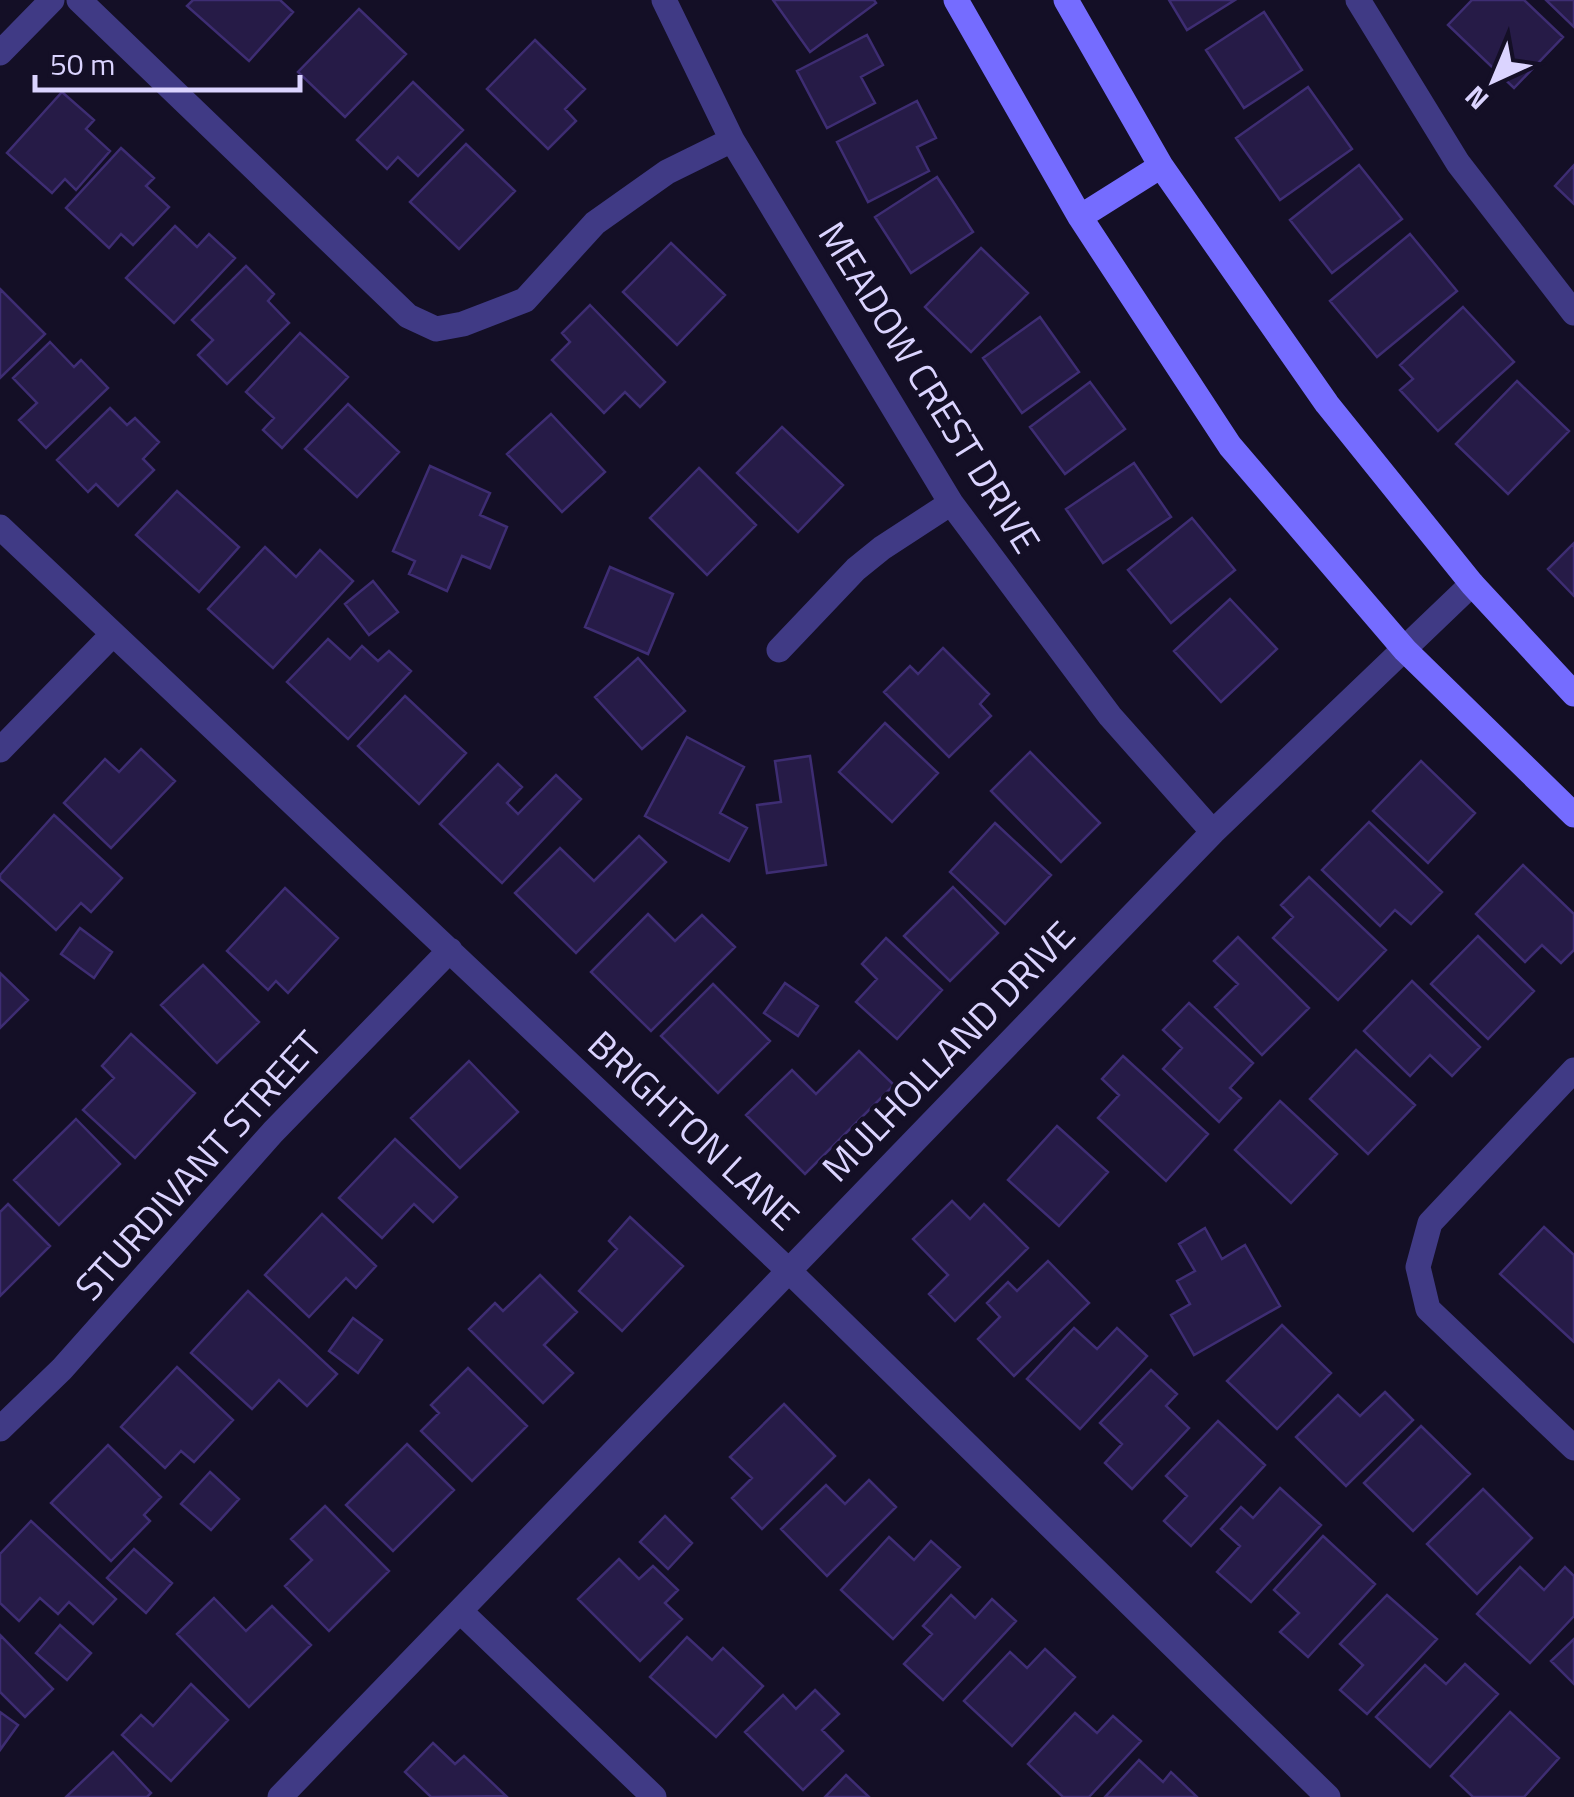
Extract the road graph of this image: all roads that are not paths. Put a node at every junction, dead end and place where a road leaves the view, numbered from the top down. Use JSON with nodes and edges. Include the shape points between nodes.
{"nodes":[{"id":1,"x":52,"y":0,"type":"edge"},
{"id":2,"x":78,"y":0,"type":"edge"},
{"id":3,"x":664,"y":0,"type":"edge"},
{"id":4,"x":956,"y":0,"type":"edge"},
{"id":5,"x":1066,"y":0,"type":"edge"},
{"id":6,"x":1358,"y":0,"type":"edge"},
{"id":7,"x":0,"y":54,"type":"edge"},
{"id":8,"x":732,"y":140,"type":"junction"},
{"id":9,"x":1161,"y":166,"type":"junction"},
{"id":10,"x":1080,"y":218,"type":"junction"},
{"id":11,"x":1574,"y":314,"type":"edge"},
{"id":12,"x":951,"y":504,"type":"junction"},
{"id":13,"x":0,"y":527,"type":"edge"},
{"id":14,"x":1472,"y":584,"type":"junction"},
{"id":15,"x":113,"y":634,"type":"junction"},
{"id":16,"x":778,"y":650,"type":"dead end"},
{"id":17,"x":1405,"y":650,"type":"junction"},
{"id":18,"x":1574,"y":694,"type":"edge"},
{"id":19,"x":0,"y":750,"type":"edge"},
{"id":20,"x":1574,"y":815,"type":"edge"},
{"id":21,"x":1213,"y":832,"type":"junction"},
{"id":22,"x":450,"y":950,"type":"junction"},
{"id":23,"x":1574,"y":1070,"type":"edge"},
{"id":24,"x":788,"y":1270,"type":"junction"},
{"id":25,"x":0,"y":1430,"type":"edge"},
{"id":26,"x":1574,"y":1448,"type":"edge"},
{"id":27,"x":460,"y":1611,"type":"junction"},
{"id":28,"x":280,"y":1797,"type":"edge"},
{"id":29,"x":654,"y":1797,"type":"edge"},
{"id":30,"x":1328,"y":1797,"type":"edge"}],
"edges":[{"from":1,"to":7,"type":"street"},
{"from":2,"to":8,"type":"street","via":[[408,316],[436,329],[525,300],[596,223],[668,172]]},
{"from":3,"to":8,"type":"street","name":"MEADOW CREST DRIVE"},
{"from":4,"to":10,"type":"main road"},
{"from":5,"to":9,"type":"main road"},
{"from":6,"to":11,"type":"street","via":[[1458,164]]},
{"from":8,"to":12,"type":"street","name":"MEADOW CREST DRIVE"},
{"from":9,"to":10,"type":"main road"},
{"from":9,"to":14,"type":"main road","via":[[1327,404]]},
{"from":10,"to":17,"type":"main road","via":[[1230,446]]},
{"from":12,"to":16,"type":"street","via":[[882,548]]},
{"from":12,"to":21,"type":"street","name":"MEADOW CREST DRIVE","via":[[1110,716]]},
{"from":13,"to":15,"type":"street","name":"BRIGHTON LANE"},
{"from":14,"to":17,"type":"street","name":"MULHOLLAND DRIVE"},
{"from":14,"to":18,"type":"main road"},
{"from":15,"to":19,"type":"street"},
{"from":15,"to":22,"type":"street","name":"BRIGHTON LANE"},
{"from":17,"to":20,"type":"main road"},
{"from":17,"to":21,"type":"street","name":"MULHOLLAND DRIVE"},
{"from":21,"to":24,"type":"street","name":"MULHOLLAND DRIVE"},
{"from":22,"to":24,"type":"street","name":"BRIGHTON LANE"},
{"from":22,"to":25,"type":"street","name":"STURDIVANT STREET"},
{"from":23,"to":26,"type":"street","via":[[1430,1222],[1418,1267],[1428,1309]]},
{"from":24,"to":27,"type":"street","name":"MULHOLLAND DRIVE"},
{"from":24,"to":30,"type":"street","name":"BRIGHTON LANE"},
{"from":27,"to":28,"type":"street","name":"MULHOLLAND DRIVE"},
{"from":27,"to":29,"type":"street"}]}
